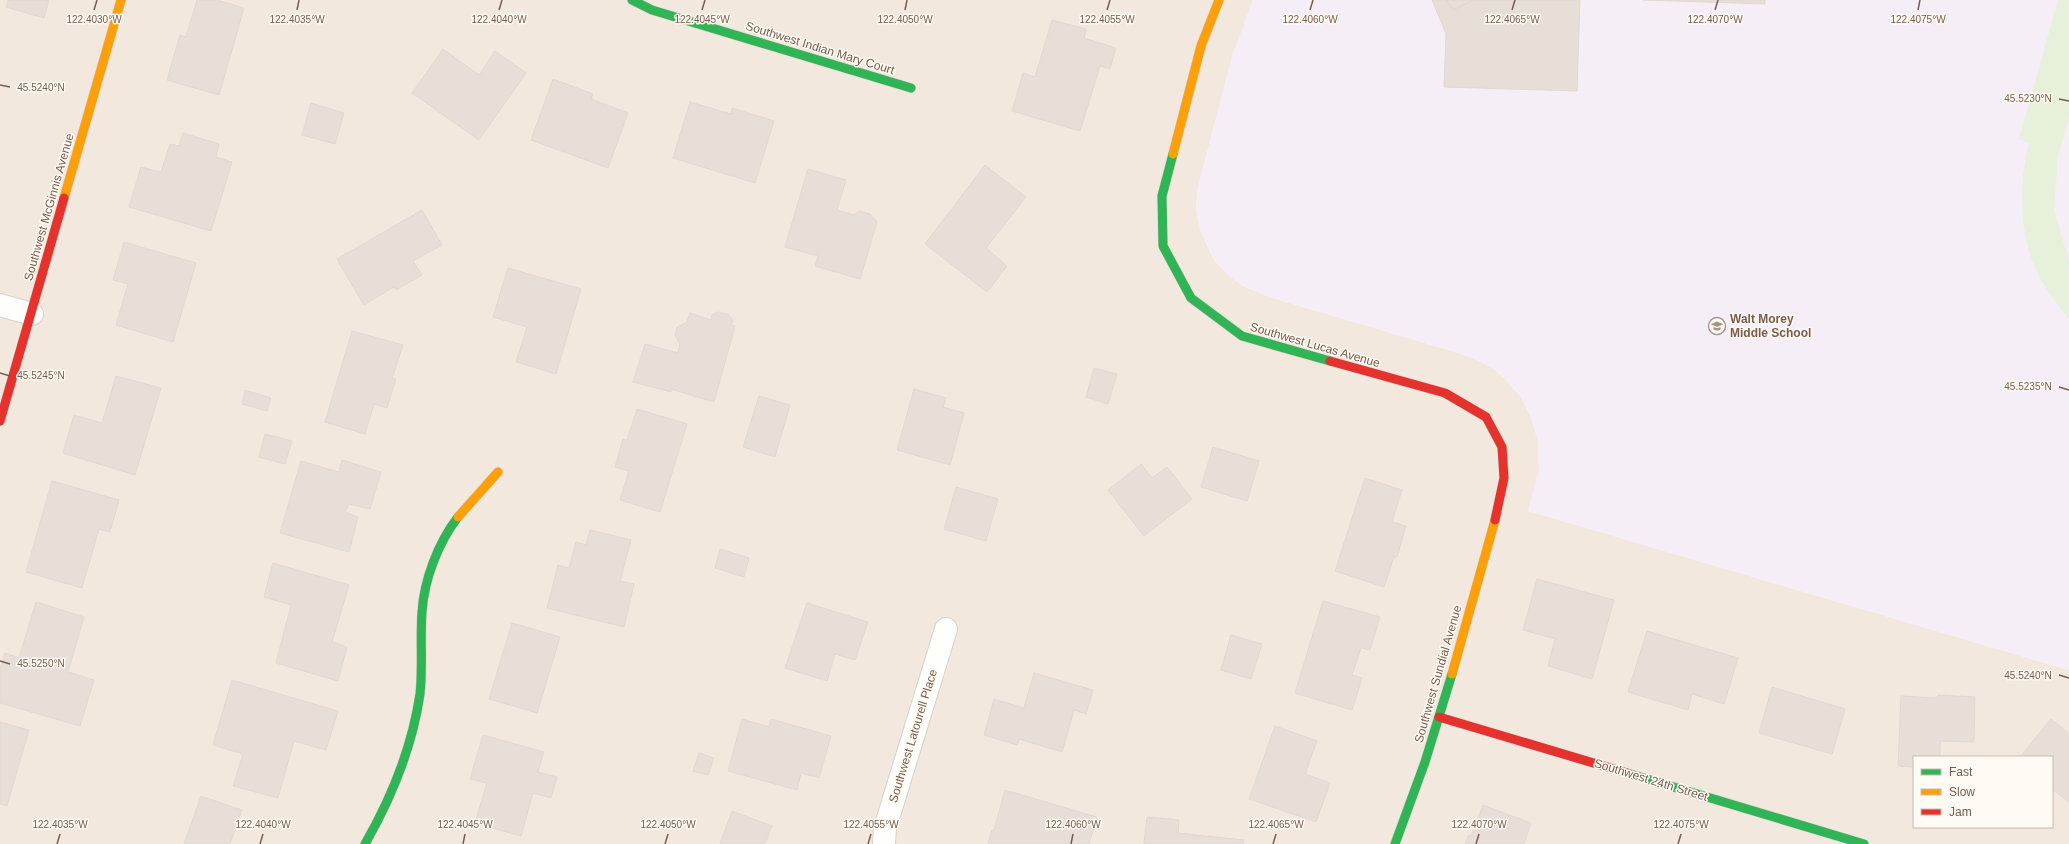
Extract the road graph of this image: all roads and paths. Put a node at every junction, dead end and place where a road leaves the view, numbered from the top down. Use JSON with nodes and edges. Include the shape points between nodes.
{"nodes":[{"id":1,"x":121,"y":0,"type":"edge"},
{"id":2,"x":632,"y":0,"type":"edge"},
{"id":3,"x":1219,"y":0,"type":"edge"},
{"id":4,"x":911,"y":88,"type":"dead end"},
{"id":5,"x":0,"y":305,"type":"edge"},
{"id":6,"x":32,"y":314,"type":"junction"},
{"id":7,"x":0,"y":421,"type":"edge"},
{"id":8,"x":498,"y":472,"type":"dead end"},
{"id":9,"x":1498,"y":510,"type":"joint"},
{"id":10,"x":946,"y":629,"type":"dead end"},
{"id":11,"x":1438,"y":717,"type":"junction"},
{"id":12,"x":365,"y":844,"type":"edge"},
{"id":13,"x":884,"y":844,"type":"edge"},
{"id":14,"x":1394,"y":844,"type":"edge"},
{"id":15,"x":1864,"y":844,"type":"edge"}],
"edges":[{"from":1,"to":6,"type":"street","name":"Southwest McGinnis Avenue"},
{"from":2,"to":4,"type":"street","name":"Southwest Indian Mary Court","via":[[652,10]]},
{"from":3,"to":9,"type":"street","name":"Southwest Lucas Avenue","via":[[1201,46],[1162,196],[1163,246],[1191,298],[1242,336],[1444,393],[1486,417],[1502,447],[1504,478]]},
{"from":5,"to":6,"type":"street"},
{"from":6,"to":7,"type":"street","name":"Southwest McGinnis Avenue"},
{"from":8,"to":12,"type":"street","via":[[455,521],[437,556],[424,594],[422,670],[410,744],[383,814]]},
{"from":9,"to":11,"type":"street","name":"Southwest Sundial Avenue"},
{"from":10,"to":13,"type":"street","name":"Southwest Latourell Place","via":[[885,828]]},
{"from":11,"to":14,"type":"street","name":"Southwest Sundial Avenue","via":[[1413,800]]},
{"from":11,"to":15,"type":"street","name":"Southwest 24th Street"}]}
